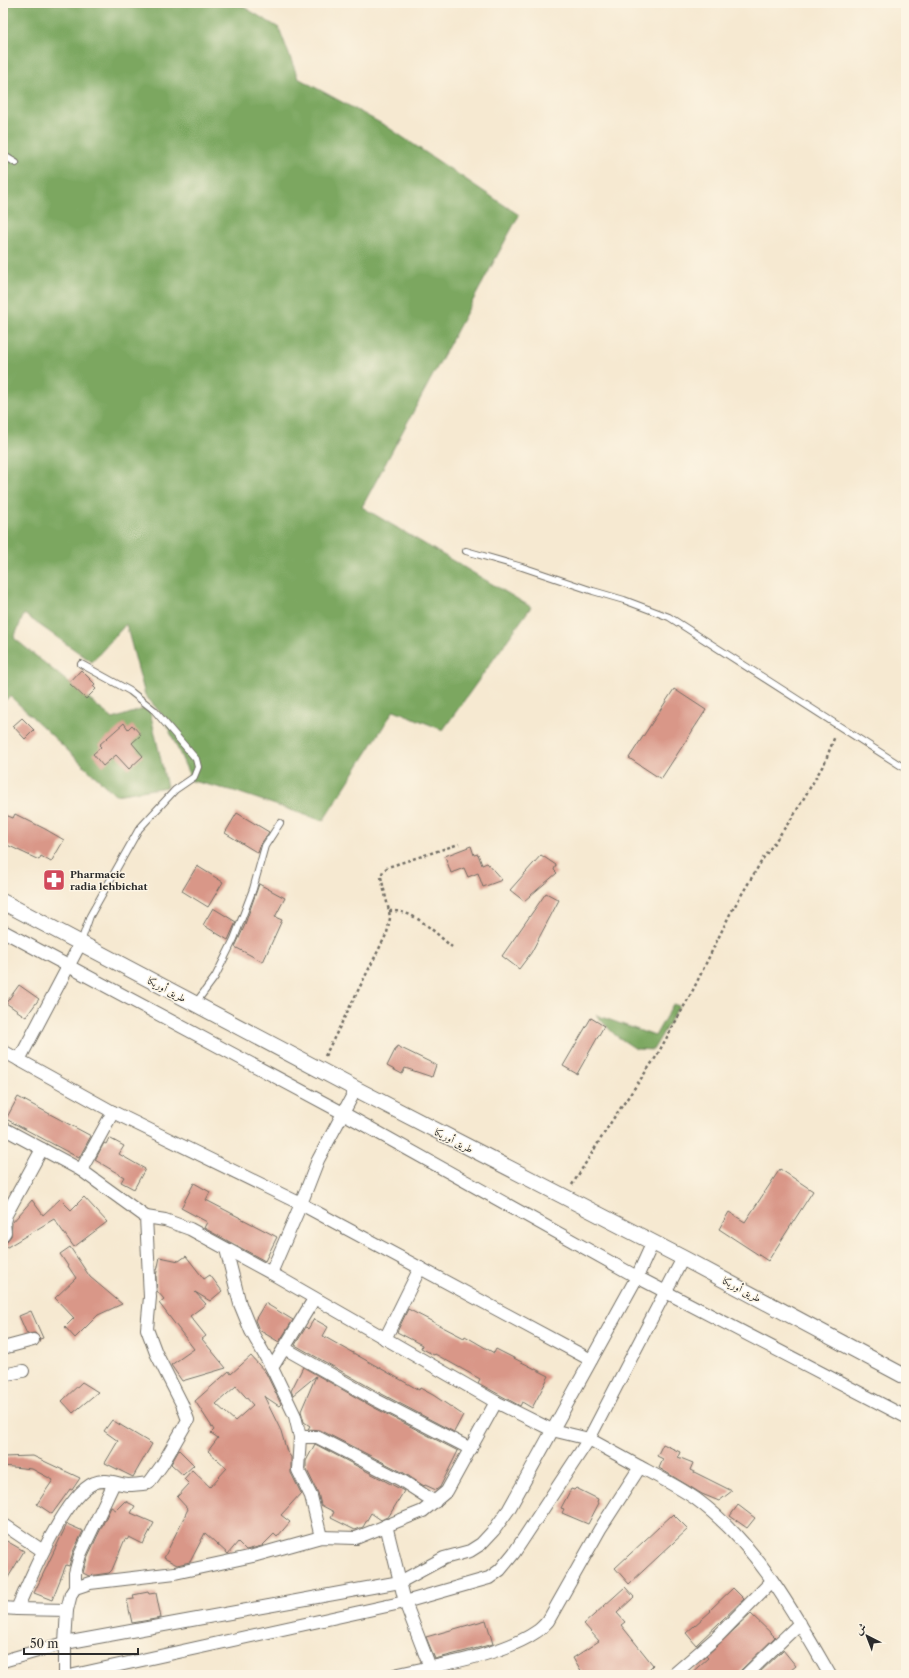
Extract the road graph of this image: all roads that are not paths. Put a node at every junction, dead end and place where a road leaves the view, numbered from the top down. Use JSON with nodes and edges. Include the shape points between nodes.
{"nodes":[{"id":1,"x":3,"y":155,"type":"edge"},
{"id":2,"x":16,"y":164,"type":"dead end"},
{"id":3,"x":466,"y":552,"type":"dead end"},
{"id":4,"x":81,"y":664,"type":"dead end"},
{"id":5,"x":906,"y":769,"type":"edge"},
{"id":6,"x":280,"y":823,"type":"dead end"},
{"id":7,"x":3,"y":902,"type":"edge"},
{"id":8,"x":3,"y":931,"type":"edge"},
{"id":9,"x":80,"y":944,"type":"junction"},
{"id":10,"x":68,"y":967,"type":"junction"},
{"id":11,"x":195,"y":1004,"type":"junction"},
{"id":12,"x":3,"y":1051,"type":"edge"},
{"id":13,"x":19,"y":1060,"type":"junction"},
{"id":14,"x":356,"y":1089,"type":"junction"},
{"id":15,"x":113,"y":1112,"type":"junction"},
{"id":16,"x":343,"y":1113,"type":"junction"},
{"id":17,"x":3,"y":1128,"type":"edge"},
{"id":18,"x":42,"y":1149,"type":"junction"},
{"id":19,"x":81,"y":1170,"type":"junction"},
{"id":20,"x":301,"y":1204,"type":"junction"},
{"id":21,"x":146,"y":1217,"type":"junction"},
{"id":22,"x":3,"y":1235,"type":"edge"},
{"id":23,"x":653,"y":1242,"type":"junction"},
{"id":24,"x":226,"y":1249,"type":"junction"},
{"id":25,"x":683,"y":1258,"type":"junction"},
{"id":26,"x":420,"y":1268,"type":"junction"},
{"id":27,"x":271,"y":1273,"type":"junction"},
{"id":28,"x":636,"y":1277,"type":"junction"},
{"id":29,"x":666,"y":1292,"type":"junction"},
{"id":30,"x":314,"y":1299,"type":"junction"},
{"id":31,"x":385,"y":1339,"type":"junction"},
{"id":32,"x":33,"y":1340,"type":"dead end"},
{"id":33,"x":3,"y":1348,"type":"edge"},
{"id":34,"x":284,"y":1348,"type":"junction"},
{"id":35,"x":591,"y":1360,"type":"junction"},
{"id":36,"x":272,"y":1368,"type":"junction"},
{"id":37,"x":23,"y":1371,"type":"dead end"},
{"id":38,"x":3,"y":1375,"type":"edge"},
{"id":39,"x":906,"y":1377,"type":"edge"},
{"id":40,"x":496,"y":1402,"type":"junction"},
{"id":41,"x":906,"y":1417,"type":"edge"},
{"id":42,"x":552,"y":1430,"type":"junction"},
{"id":43,"x":300,"y":1437,"type":"junction"},
{"id":44,"x":589,"y":1440,"type":"junction"},
{"id":45,"x":470,"y":1449,"type":"junction"},
{"id":46,"x":640,"y":1466,"type":"junction"},
{"id":47,"x":114,"y":1483,"type":"junction"},
{"id":48,"x":434,"y":1502,"type":"junction"},
{"id":49,"x":3,"y":1524,"type":"edge"},
{"id":50,"x":386,"y":1525,"type":"junction"},
{"id":51,"x":321,"y":1537,"type":"junction"},
{"id":52,"x":43,"y":1551,"type":"junction"},
{"id":53,"x":772,"y":1581,"type":"junction"},
{"id":54,"x":400,"y":1582,"type":"junction"},
{"id":55,"x":75,"y":1588,"type":"junction"},
{"id":56,"x":405,"y":1602,"type":"junction"},
{"id":57,"x":3,"y":1608,"type":"edge"},
{"id":58,"x":16,"y":1609,"type":"junction"},
{"id":59,"x":67,"y":1610,"type":"junction"},
{"id":60,"x":800,"y":1623,"type":"junction"},
{"id":61,"x":65,"y":1643,"type":"junction"},
{"id":62,"x":3,"y":1661,"type":"edge"},
{"id":63,"x":432,"y":1671,"type":"edge"},
{"id":64,"x":65,"y":1675,"type":"edge"},
{"id":65,"x":74,"y":1675,"type":"edge"},
{"id":66,"x":395,"y":1675,"type":"edge"},
{"id":67,"x":673,"y":1675,"type":"edge"},
{"id":68,"x":746,"y":1675,"type":"edge"},
{"id":69,"x":830,"y":1675,"type":"edge"}],
"edges":[{"from":1,"to":2,"type":"lane"},
{"from":3,"to":5,"type":"lane","via":[[522,567],[669,617]]},
{"from":4,"to":9,"type":"lane","via":[[130,691],[154,710],[196,759],[198,767],[194,777],[175,790],[140,829],[90,916]]},
{"from":6,"to":11,"type":"lane","via":[[265,846],[253,889],[234,939],[215,977]]},
{"from":7,"to":9,"type":"street","name":"طريق أوريكا"},
{"from":8,"to":10,"type":"street"},
{"from":9,"to":10,"type":"street"},
{"from":9,"to":11,"type":"street","name":"طريق أوريكا"},
{"from":10,"to":13,"type":"street"},
{"from":10,"to":16,"type":"street"},
{"from":11,"to":14,"type":"street","name":"طريق أوريكا"},
{"from":12,"to":13,"type":"street"},
{"from":13,"to":15,"type":"street"},
{"from":14,"to":16,"type":"street"},
{"from":14,"to":23,"type":"street","name":"طريق أوريكا"},
{"from":15,"to":19,"type":"street"},
{"from":15,"to":20,"type":"street"},
{"from":16,"to":20,"type":"street","via":[[318,1160]]},
{"from":16,"to":28,"type":"street"},
{"from":17,"to":18,"type":"street"},
{"from":18,"to":19,"type":"street"},
{"from":18,"to":22,"type":"street","via":[[6,1215]]},
{"from":19,"to":21,"type":"street"},
{"from":20,"to":26,"type":"street"},
{"from":20,"to":27,"type":"street"},
{"from":21,"to":24,"type":"street","via":[[165,1220],[190,1229]]},
{"from":21,"to":47,"type":"street","via":[[150,1297],[147,1329],[188,1420],[149,1483]]},
{"from":23,"to":25,"type":"street","name":"طريق أوريكا"},
{"from":23,"to":28,"type":"street"},
{"from":24,"to":27,"type":"street"},
{"from":24,"to":36,"type":"street","via":[[240,1304],[251,1331]]},
{"from":25,"to":29,"type":"street"},
{"from":25,"to":39,"type":"street","name":"طريق أوريكا"},
{"from":26,"to":31,"type":"street"},
{"from":26,"to":35,"type":"street"},
{"from":27,"to":30,"type":"street"},
{"from":28,"to":29,"type":"street"},
{"from":28,"to":35,"type":"street"},
{"from":29,"to":41,"type":"street"},
{"from":29,"to":44,"type":"street"},
{"from":30,"to":31,"type":"street"},
{"from":30,"to":34,"type":"street"},
{"from":31,"to":40,"type":"street"},
{"from":32,"to":33,"type":"street"},
{"from":34,"to":36,"type":"street"},
{"from":34,"to":45,"type":"street"},
{"from":35,"to":42,"type":"street"},
{"from":36,"to":43,"type":"street","via":[[295,1416]]},
{"from":37,"to":38,"type":"street"},
{"from":40,"to":42,"type":"street"},
{"from":40,"to":45,"type":"street"},
{"from":42,"to":44,"type":"street"},
{"from":42,"to":54,"type":"street","via":[[508,1509],[481,1544],[470,1551],[444,1558]]},
{"from":43,"to":48,"type":"street","via":[[318,1437],[401,1480]]},
{"from":43,"to":51,"type":"street","via":[[298,1470],[311,1496]]},
{"from":44,"to":46,"type":"street"},
{"from":44,"to":56,"type":"street","via":[[500,1570],[489,1578]]},
{"from":45,"to":48,"type":"street","via":[[447,1491]]},
{"from":46,"to":53,"type":"street","via":[[695,1499],[720,1520],[746,1544]]},
{"from":46,"to":63,"type":"street","via":[[548,1621],[537,1632],[508,1646]]},
{"from":47,"to":52,"type":"street","via":[[95,1482],[79,1493]]},
{"from":47,"to":55,"type":"street","via":[[80,1556],[75,1573]]},
{"from":48,"to":50,"type":"street","via":[[423,1511]]},
{"from":49,"to":52,"type":"street"},
{"from":50,"to":51,"type":"street","via":[[356,1538]]},
{"from":50,"to":54,"type":"street"},
{"from":51,"to":55,"type":"street","via":[[253,1556],[183,1571],[90,1583]]},
{"from":52,"to":58,"type":"street"},
{"from":53,"to":60,"type":"street"},
{"from":53,"to":67,"type":"street","via":[[716,1637]]},
{"from":54,"to":56,"type":"street"},
{"from":54,"to":61,"type":"street"},
{"from":55,"to":59,"type":"street"},
{"from":56,"to":63,"type":"street"},
{"from":56,"to":65,"type":"street"},
{"from":57,"to":58,"type":"street"},
{"from":58,"to":59,"type":"street"},
{"from":59,"to":61,"type":"street"},
{"from":60,"to":68,"type":"street"},
{"from":60,"to":69,"type":"street"},
{"from":61,"to":62,"type":"street"},
{"from":61,"to":64,"type":"street"},
{"from":63,"to":66,"type":"street"}]}
